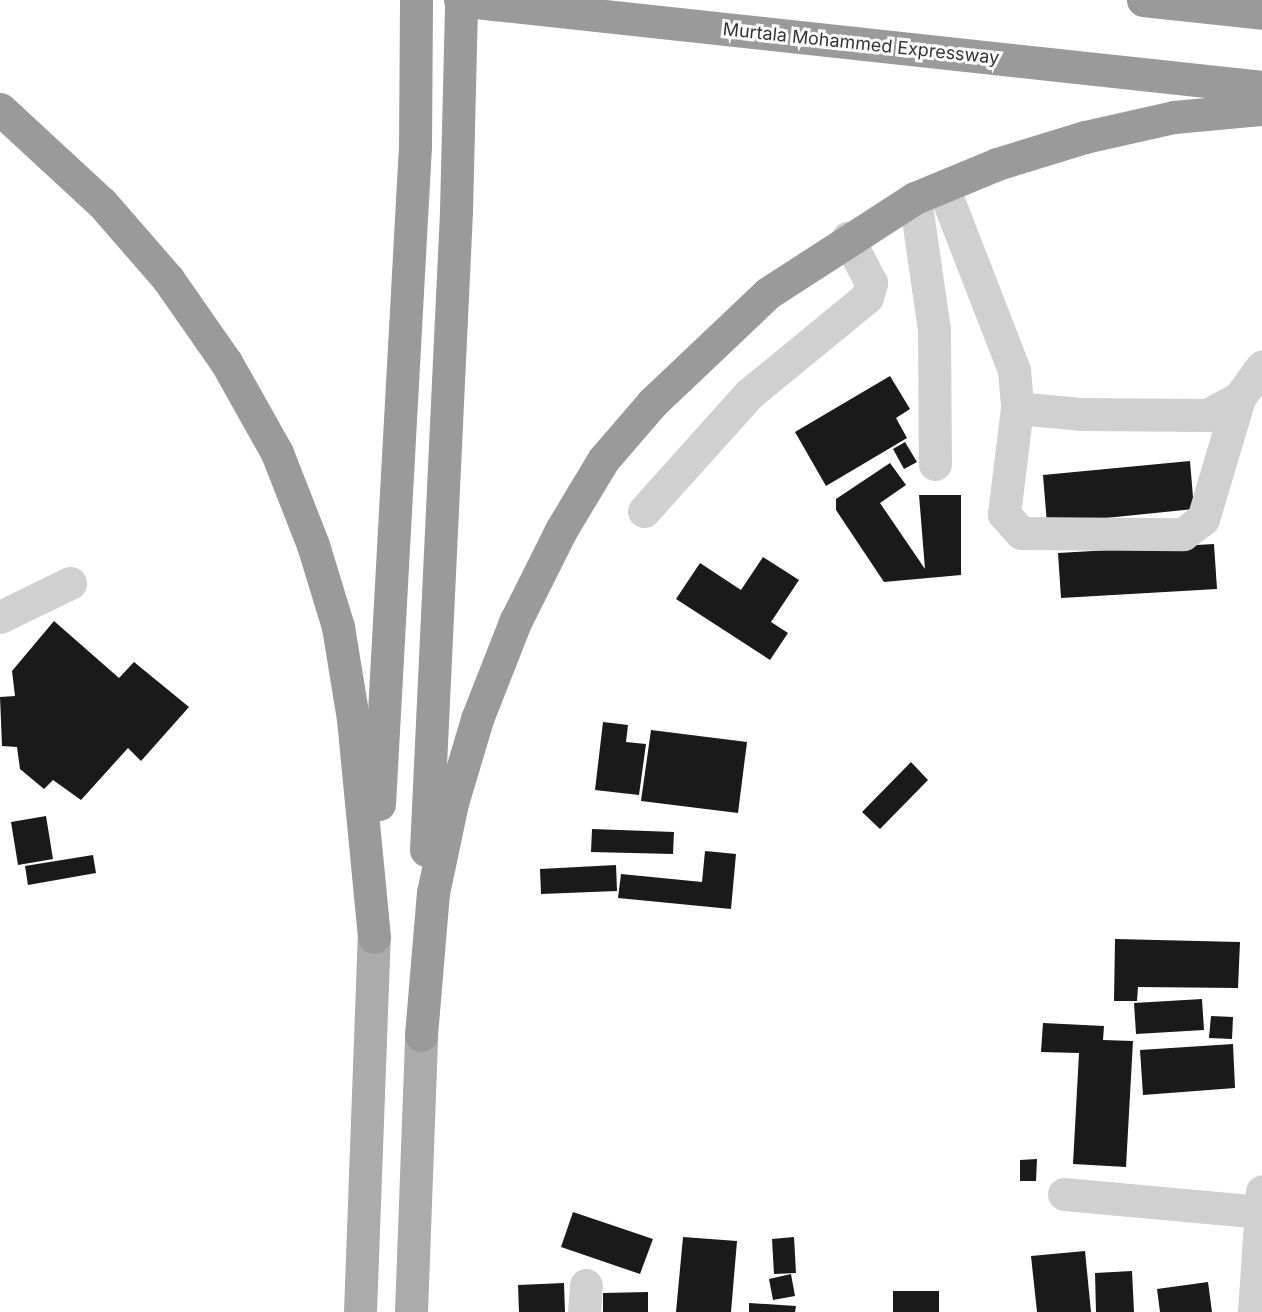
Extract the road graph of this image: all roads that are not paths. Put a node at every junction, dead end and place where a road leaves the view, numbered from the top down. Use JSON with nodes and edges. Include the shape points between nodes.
{"nodes":[{"id":1,"x":416,"y":0,"type":"edge"},
{"id":2,"x":460,"y":0,"type":"edge"},
{"id":3,"x":1143,"y":0,"type":"edge"},
{"id":4,"x":1262,"y":13,"type":"edge"},
{"id":5,"x":1262,"y":87,"type":"edge"},
{"id":6,"x":0,"y":109,"type":"edge"},
{"id":7,"x":1262,"y":109,"type":"edge"},
{"id":8,"x":929,"y":193,"type":"junction"},
{"id":9,"x":848,"y":238,"type":"junction"},
{"id":10,"x":1262,"y":366,"type":"edge"},
{"id":11,"x":1239,"y":398,"type":"junction"},
{"id":12,"x":1017,"y":408,"type":"junction"},
{"id":13,"x":935,"y":464,"type":"dead end"},
{"id":14,"x":644,"y":511,"type":"dead end"},
{"id":15,"x":70,"y":583,"type":"dead end"},
{"id":16,"x":0,"y":617,"type":"edge"},
{"id":17,"x":374,"y":937,"type":"junction"},
{"id":18,"x":421,"y":1035,"type":"junction"},
{"id":19,"x":1064,"y":1194,"type":"dead end"},
{"id":20,"x":1262,"y":1205,"type":"edge"},
{"id":21,"x":360,"y":1312,"type":"edge"},
{"id":22,"x":411,"y":1312,"type":"edge"},
{"id":23,"x":1254,"y":1312,"type":"edge"}],
"edges":[{"from":1,"to":17,"type":"highway","via":[[415,146],[382,722]]},
{"from":2,"to":5,"type":"highway","name":"Murtala Mohammed Expressway","bridge":true},
{"from":2,"to":18,"type":"highway","via":[[456,211],[426,846]]},
{"from":3,"to":4,"type":"highway"},
{"from":6,"to":17,"type":"highway","via":[[102,203],[168,279],[226,362],[277,453],[313,545],[338,627],[353,719]]},
{"from":7,"to":8,"type":"highway","via":[[1174,117],[1085,137],[997,164]]},
{"from":8,"to":9,"type":"highway"},
{"from":8,"to":12,"type":"street","via":[[1014,370]]},
{"from":8,"to":13,"type":"street"},
{"from":9,"to":14,"type":"street","via":[[871,283],[867,297],[749,394]]},
{"from":9,"to":18,"type":"highway","via":[[768,293],[703,350],[603,460],[561,530],[515,622],[477,719],[452,802],[433,893]]},
{"from":10,"to":11,"type":"street"},
{"from":11,"to":12,"type":"street","via":[[1207,415],[1080,414]]},
{"from":11,"to":12,"type":"street","via":[[1203,519],[1183,534],[1021,533],[1004,514]]},
{"from":15,"to":16,"type":"street"},
{"from":17,"to":21,"type":"main road"},
{"from":18,"to":22,"type":"main road"},
{"from":19,"to":20,"type":"street"},
{"from":20,"to":23,"type":"street"}]}
